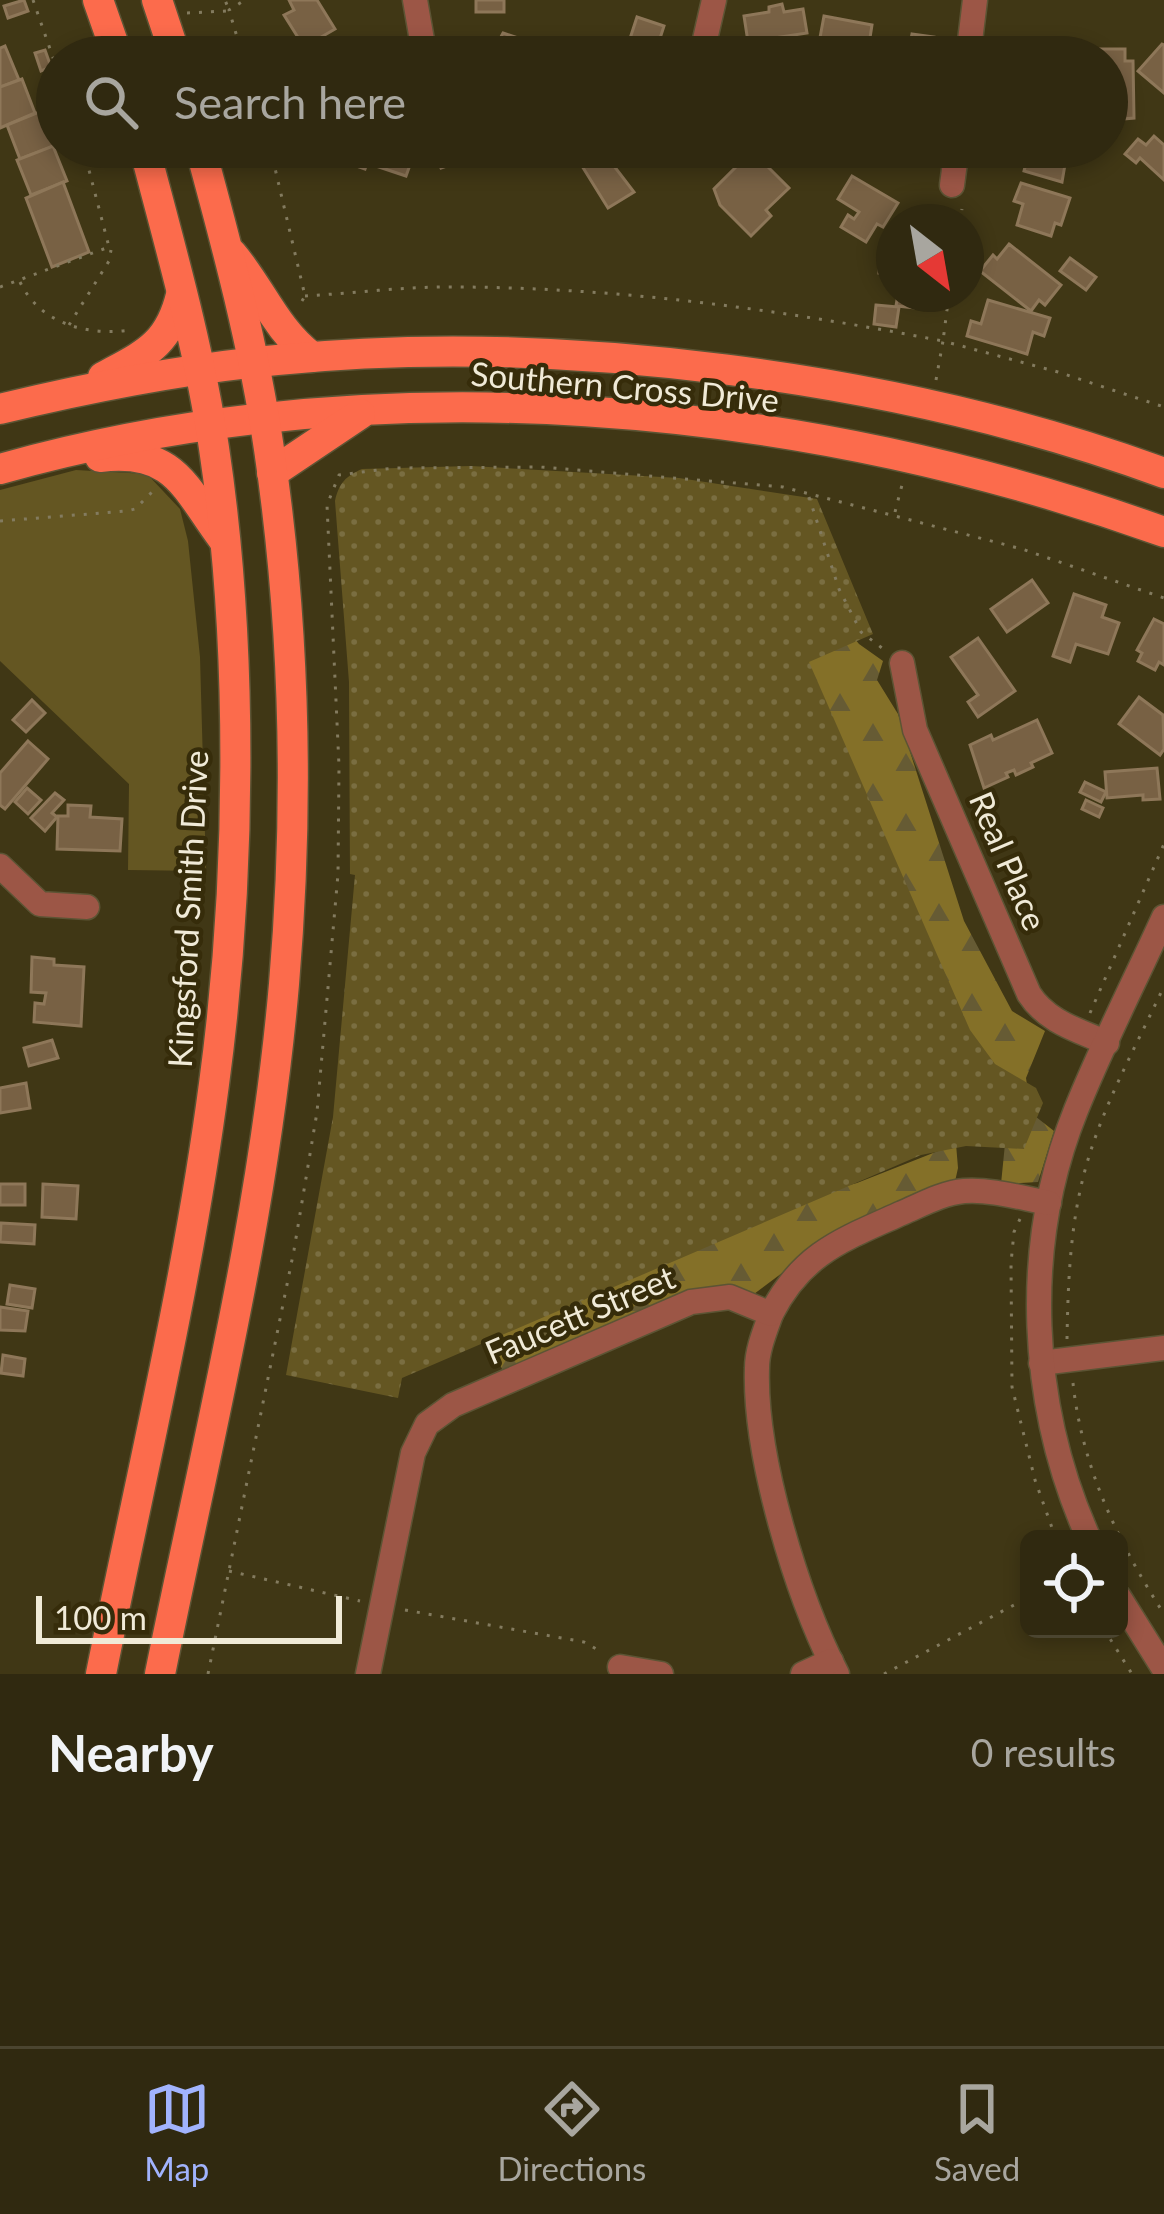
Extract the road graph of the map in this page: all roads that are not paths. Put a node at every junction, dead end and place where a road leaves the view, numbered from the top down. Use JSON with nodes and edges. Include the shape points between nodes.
{"nodes":[{"id":1,"x":98,"y":0,"type":"edge"},
{"id":2,"x":415,"y":0,"type":"edge"},
{"id":3,"x":714,"y":0,"type":"edge"},
{"id":4,"x":975,"y":0,"type":"edge"},
{"id":5,"x":160,"y":7,"type":"edge"},
{"id":6,"x":111,"y":36,"type":"edge"},
{"id":7,"x":169,"y":36,"type":"edge"},
{"id":8,"x":421,"y":36,"type":"edge"},
{"id":9,"x":706,"y":36,"type":"edge"},
{"id":10,"x":971,"y":36,"type":"edge"},
{"id":11,"x":149,"y":168,"type":"edge"},
{"id":12,"x":206,"y":168,"type":"edge"},
{"id":13,"x":954,"y":168,"type":"edge"},
{"id":14,"x":952,"y":184,"type":"dead end"},
{"id":15,"x":228,"y":249,"type":"junction"},
{"id":16,"x":182,"y":295,"type":"junction"},
{"id":17,"x":311,"y":357,"type":"junction"},
{"id":18,"x":251,"y":363,"type":"junction"},
{"id":19,"x":199,"y":371,"type":"junction"},
{"id":20,"x":76,"y":391,"type":"junction"},
{"id":21,"x":0,"y":409,"type":"edge"},
{"id":22,"x":365,"y":411,"type":"junction"},
{"id":23,"x":262,"y":417,"type":"junction"},
{"id":24,"x":210,"y":424,"type":"junction"},
{"id":25,"x":0,"y":471,"type":"edge"},
{"id":26,"x":272,"y":473,"type":"junction"},
{"id":27,"x":1164,"y":473,"type":"edge"},
{"id":28,"x":1164,"y":532,"type":"edge"},
{"id":29,"x":223,"y":539,"type":"junction"},
{"id":30,"x":902,"y":663,"type":"road end"},
{"id":31,"x":0,"y":866,"type":"edge"},
{"id":32,"x":87,"y":907,"type":"dead end"},
{"id":33,"x":1164,"y":917,"type":"edge"},
{"id":34,"x":1107,"y":1042,"type":"junction"},
{"id":35,"x":1048,"y":1203,"type":"junction"},
{"id":36,"x":771,"y":1314,"type":"junction"},
{"id":37,"x":1164,"y":1348,"type":"edge"},
{"id":38,"x":1041,"y":1363,"type":"junction"},
{"id":39,"x":1086,"y":1530,"type":"edge"},
{"id":40,"x":1128,"y":1611,"type":"edge"},
{"id":41,"x":620,"y":1667,"type":"road end"},
{"id":42,"x":834,"y":1668,"type":"edge"},
{"id":43,"x":1164,"y":1669,"type":"edge"},
{"id":44,"x":101,"y":1674,"type":"edge"},
{"id":45,"x":160,"y":1674,"type":"edge"},
{"id":46,"x":368,"y":1674,"type":"edge"},
{"id":47,"x":661,"y":1674,"type":"edge"},
{"id":48,"x":803,"y":1674,"type":"edge"}],
"edges":[{"from":1,"to":6,"type":"main road"},
{"from":2,"to":8,"type":"street"},
{"from":3,"to":9,"type":"street"},
{"from":4,"to":10,"type":"street"},
{"from":5,"to":7,"type":"main road"},
{"from":11,"to":16,"type":"main road","name":"Kingsford Smith Drive"},
{"from":12,"to":15,"type":"main road"},
{"from":13,"to":14,"type":"street"},
{"from":15,"to":17,"type":"main road","via":[[287,336]]},
{"from":15,"to":18,"type":"main road"},
{"from":16,"to":19,"type":"main road","name":"Kingsford Smith Drive"},
{"from":16,"to":20,"type":"main road","via":[[160,342]]},
{"from":17,"to":18,"type":"main road","name":"Southern Cross Drive"},
{"from":17,"to":27,"type":"main road","name":"Southern Cross Drive","via":[[508,354],[693,367],[984,417]]},
{"from":18,"to":19,"type":"main road","name":"Southern Cross Drive"},
{"from":18,"to":23,"type":"main road"},
{"from":19,"to":20,"type":"main road","name":"Southern Cross Drive"},
{"from":19,"to":24,"type":"main road","name":"Kingsford Smith Drive"},
{"from":20,"to":21,"type":"main road","name":"Southern Cross Drive"},
{"from":22,"to":23,"type":"main road","name":"Southern Cross Drive"},
{"from":22,"to":26,"type":"main road"},
{"from":22,"to":28,"type":"main road","name":"Southern Cross Drive","via":[[574,412],[767,432],[968,470]]},
{"from":23,"to":24,"type":"main road","name":"Southern Cross Drive"},
{"from":23,"to":26,"type":"main road"},
{"from":24,"to":25,"type":"main road","name":"Southern Cross Drive"},
{"from":24,"to":29,"type":"main road","name":"Kingsford Smith Drive"},
{"from":25,"to":29,"type":"main road","via":[[142,458],[172,469]]},
{"from":26,"to":45,"type":"main road","via":[[292,722],[284,982],[248,1239]]},
{"from":29,"to":44,"type":"main road","name":"Kingsford Smith Drive","via":[[234,839],[216,1065]]},
{"from":30,"to":34,"type":"street","name":"Real Place","via":[[915,730],[1029,994],[1039,1008]]},
{"from":31,"to":32,"type":"street","via":[[40,904]]},
{"from":33,"to":34,"type":"street"},
{"from":34,"to":35,"type":"street"},
{"from":35,"to":36,"type":"street","via":[[990,1192],[936,1198],[830,1245],[794,1275]]},
{"from":35,"to":38,"type":"street"},
{"from":36,"to":42,"type":"street","via":[[757,1366],[764,1435],[778,1508]]},
{"from":36,"to":46,"type":"street","name":"Faucett Street","via":[[730,1297],[691,1302],[453,1405],[427,1424],[413,1454]]},
{"from":37,"to":38,"type":"street"},
{"from":38,"to":39,"type":"street","via":[[1061,1466]]},
{"from":40,"to":43,"type":"street"},
{"from":41,"to":47,"type":"street"},
{"from":42,"to":48,"type":"street"}]}
